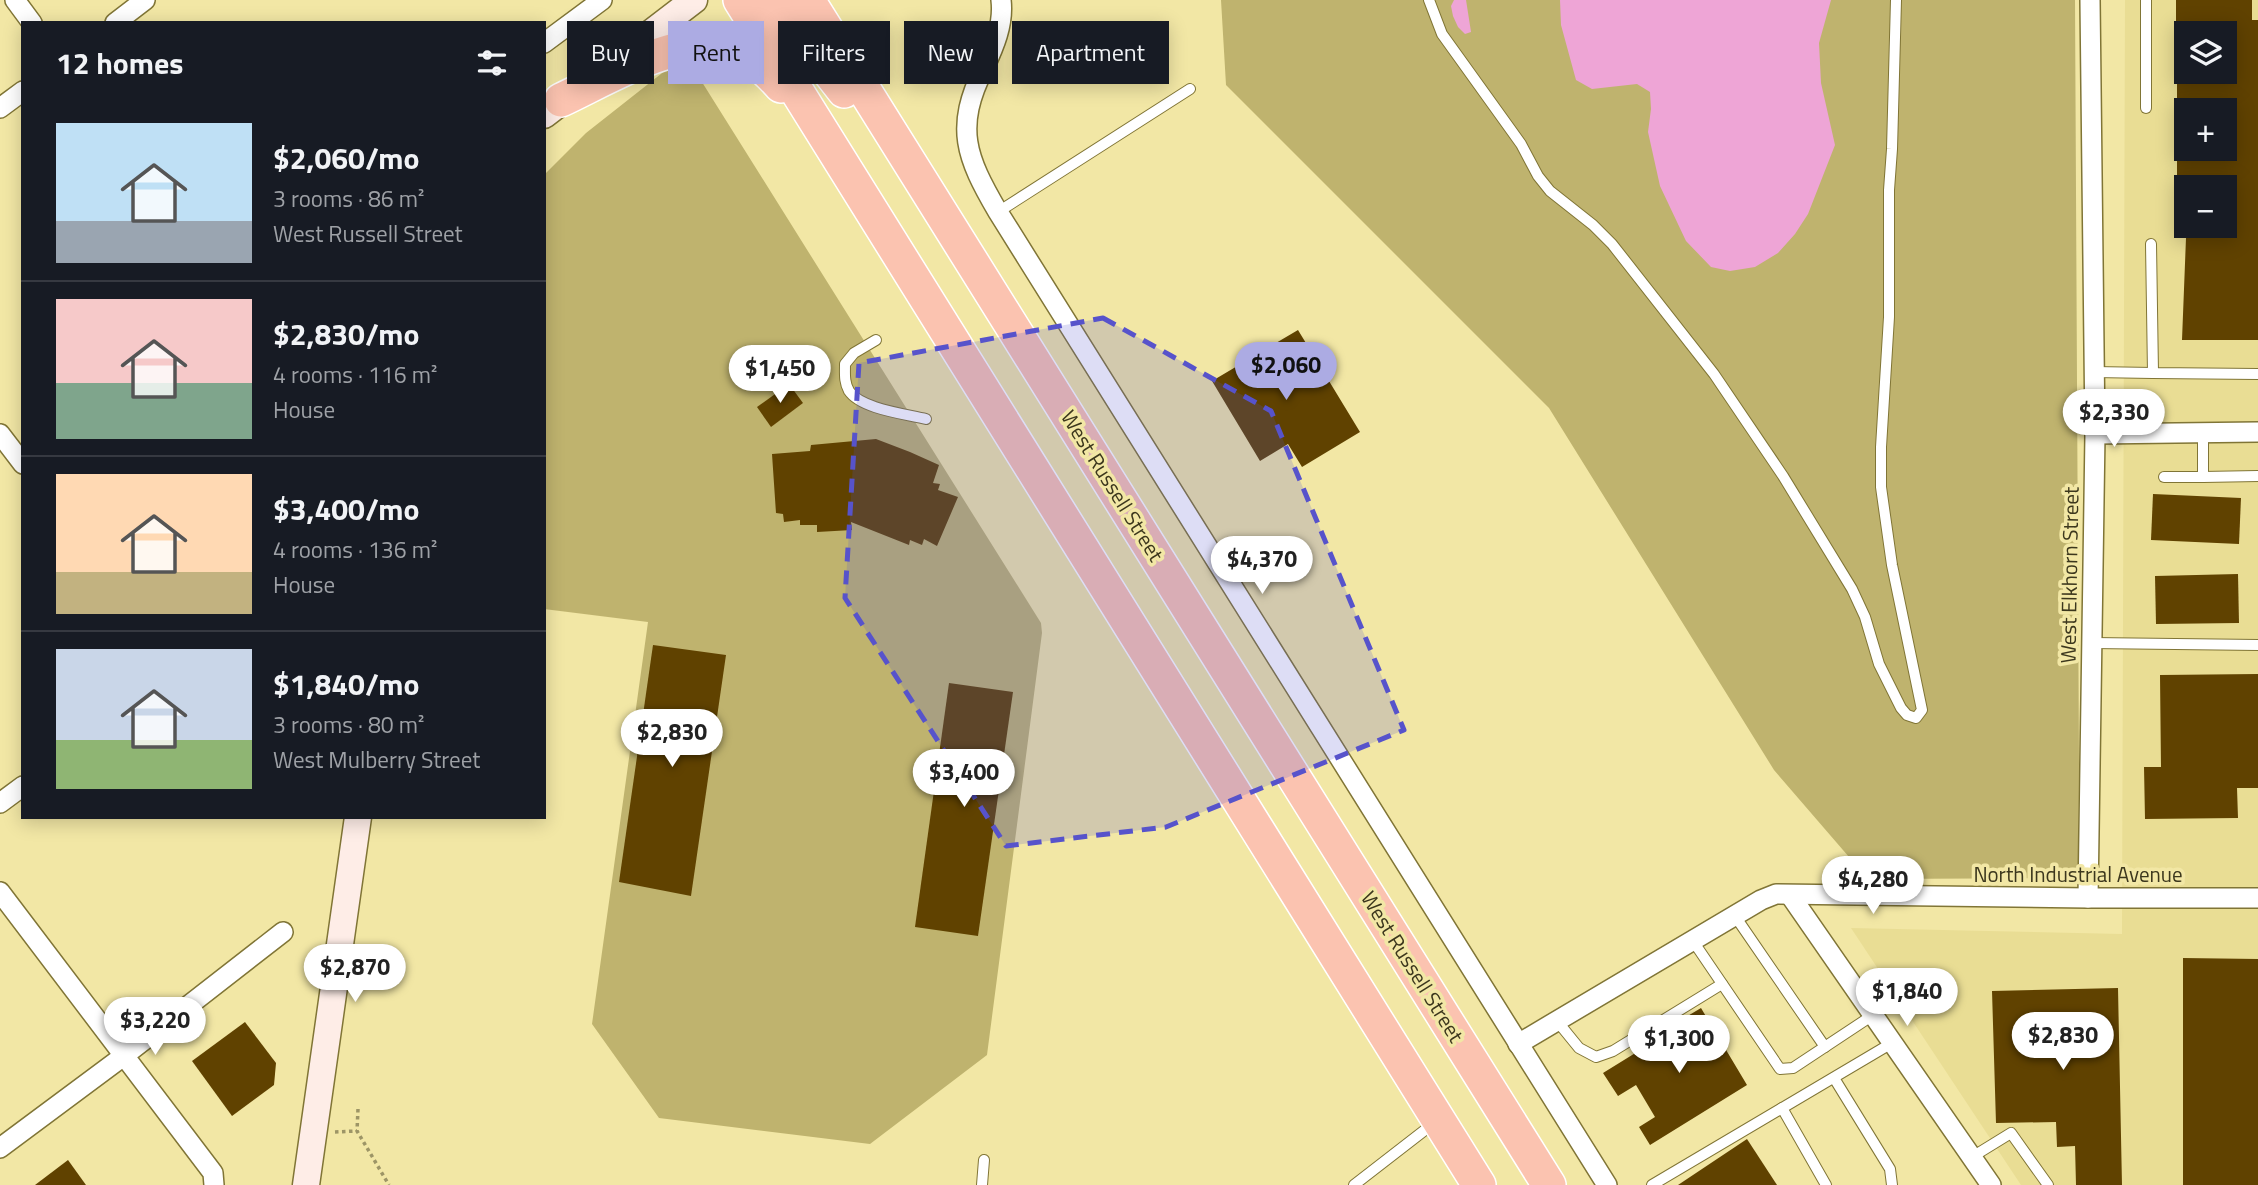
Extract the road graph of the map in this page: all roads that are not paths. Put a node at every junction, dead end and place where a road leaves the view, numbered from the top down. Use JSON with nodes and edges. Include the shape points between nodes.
{"nodes":[{"id":1,"x":15,"y":0,"type":"edge"},
{"id":2,"x":145,"y":0,"type":"edge"},
{"id":3,"x":602,"y":0,"type":"edge"},
{"id":4,"x":694,"y":0,"type":"edge"},
{"id":5,"x":740,"y":0,"type":"edge"},
{"id":6,"x":773,"y":0,"type":"edge"},
{"id":7,"x":808,"y":0,"type":"edge"},
{"id":8,"x":1002,"y":0,"type":"edge"},
{"id":9,"x":1429,"y":0,"type":"edge"},
{"id":10,"x":1896,"y":0,"type":"edge"},
{"id":11,"x":2090,"y":0,"type":"edge"},
{"id":12,"x":2146,"y":0,"type":"edge"},
{"id":13,"x":31,"y":21,"type":"edge"},
{"id":14,"x":118,"y":21,"type":"edge"},
{"id":15,"x":546,"y":42,"type":"edge"},
{"id":16,"x":1189,"y":89,"type":"dead end"},
{"id":17,"x":21,"y":93,"type":"edge"},
{"id":18,"x":553,"y":107,"type":"edge"},
{"id":19,"x":0,"y":108,"type":"edge"},
{"id":20,"x":2146,"y":108,"type":"dead end"},
{"id":21,"x":846,"y":172,"type":"junction"},
{"id":22,"x":938,"y":207,"type":"junction"},
{"id":23,"x":998,"y":212,"type":"junction"},
{"id":24,"x":2151,"y":244,"type":"dead end"},
{"id":25,"x":876,"y":340,"type":"dead end"},
{"id":26,"x":2094,"y":372,"type":"junction"},
{"id":27,"x":2153,"y":373,"type":"junction"},
{"id":28,"x":2258,"y":374,"type":"edge"},
{"id":29,"x":926,"y":419,"type":"dead end"},
{"id":30,"x":2258,"y":432,"type":"edge"},
{"id":31,"x":2095,"y":433,"type":"junction"},
{"id":32,"x":2203,"y":433,"type":"junction"},
{"id":33,"x":8,"y":442,"type":"edge"},
{"id":34,"x":21,"y":461,"type":"edge"},
{"id":35,"x":2258,"y":476,"type":"edge"},
{"id":36,"x":2164,"y":477,"type":"dead end"},
{"id":37,"x":2203,"y":477,"type":"junction"},
{"id":38,"x":2092,"y":643,"type":"junction"},
{"id":39,"x":2258,"y":645,"type":"edge"},
{"id":40,"x":21,"y":787,"type":"edge"},
{"id":41,"x":0,"y":803,"type":"edge"},
{"id":42,"x":358,"y":819,"type":"edge"},
{"id":43,"x":0,"y":892,"type":"edge"},
{"id":44,"x":1790,"y":895,"type":"junction"},
{"id":45,"x":2088,"y":898,"type":"junction"},
{"id":46,"x":2258,"y":898,"type":"edge"},
{"id":47,"x":1735,"y":916,"type":"junction"},
{"id":48,"x":284,"y":932,"type":"dead end"},
{"id":49,"x":1693,"y":941,"type":"junction"},
{"id":50,"x":1722,"y":984,"type":"junction"},
{"id":51,"x":1873,"y":1015,"type":"junction"},
{"id":52,"x":1556,"y":1021,"type":"junction"},
{"id":53,"x":1892,"y":1043,"type":"junction"},
{"id":54,"x":1518,"y":1044,"type":"junction"},
{"id":55,"x":1825,"y":1047,"type":"junction"},
{"id":56,"x":125,"y":1055,"type":"junction"},
{"id":57,"x":1834,"y":1078,"type":"junction"},
{"id":58,"x":1782,"y":1108,"type":"junction"},
{"id":59,"x":1438,"y":1120,"type":"junction"},
{"id":60,"x":0,"y":1148,"type":"edge"},
{"id":61,"x":1972,"y":1157,"type":"junction"},
{"id":62,"x":984,"y":1160,"type":"dead end"},
{"id":63,"x":214,"y":1185,"type":"edge"},
{"id":64,"x":306,"y":1185,"type":"edge"},
{"id":65,"x":982,"y":1185,"type":"edge"},
{"id":66,"x":1354,"y":1185,"type":"edge"},
{"id":67,"x":1479,"y":1185,"type":"edge"},
{"id":68,"x":1549,"y":1185,"type":"edge"},
{"id":69,"x":1607,"y":1185,"type":"edge"},
{"id":70,"x":1652,"y":1185,"type":"edge"},
{"id":71,"x":1826,"y":1185,"type":"edge"},
{"id":72,"x":1892,"y":1185,"type":"edge"},
{"id":73,"x":1991,"y":1185,"type":"edge"},
{"id":74,"x":2048,"y":1185,"type":"edge"}],
"edges":[{"from":1,"to":13,"type":"street"},
{"from":2,"to":14,"type":"street"},
{"from":3,"to":15,"type":"street"},
{"from":4,"to":18,"type":"street"},
{"from":5,"to":21,"type":"highway"},
{"from":6,"to":22,"type":"highway"},
{"from":7,"to":22,"type":"highway","name":"West Russell Street"},
{"from":8,"to":23,"type":"street","via":[[993,50],[972,96],[966,141],[972,166]]},
{"from":9,"to":10,"type":"lane","via":[[1441,34],[1521,144],[1538,176],[1612,244],[1714,374],[1852,590],[1901,708],[1916,718],[1922,710],[1881,486]]},
{"from":11,"to":26,"type":"street","name":"West Elkhorn Street"},
{"from":12,"to":20,"type":"lane"},
{"from":16,"to":23,"type":"lane"},
{"from":17,"to":19,"type":"street"},
{"from":18,"to":21,"type":"highway","via":[[657,55],[687,47],[720,46],[748,57],[770,74]]},
{"from":21,"to":59,"type":"highway"},
{"from":22,"to":68,"type":"highway","name":"West Russell Street"},
{"from":23,"to":54,"type":"street"},
{"from":24,"to":27,"type":"lane"},
{"from":25,"to":29,"type":"lane","via":[[845,364],[850,393],[865,404]]},
{"from":26,"to":27,"type":"lane"},
{"from":26,"to":31,"type":"street","name":"West Elkhorn Street"},
{"from":27,"to":28,"type":"lane"},
{"from":30,"to":32,"type":"street"},
{"from":31,"to":32,"type":"street"},
{"from":31,"to":38,"type":"street","name":"West Elkhorn Street"},
{"from":32,"to":37,"type":"lane"},
{"from":33,"to":34,"type":"street"},
{"from":35,"to":37,"type":"lane"},
{"from":36,"to":37,"type":"lane"},
{"from":38,"to":39,"type":"lane"},
{"from":38,"to":45,"type":"street","name":"West Elkhorn Street"},
{"from":40,"to":41,"type":"street"},
{"from":42,"to":64,"type":"street"},
{"from":43,"to":56,"type":"street"},
{"from":44,"to":45,"type":"street","name":"North Industrial Avenue"},
{"from":44,"to":47,"type":"street","name":"North Industrial Avenue","via":[[1776,894]]},
{"from":44,"to":51,"type":"street"},
{"from":45,"to":46,"type":"street","name":"North Industrial Avenue"},
{"from":47,"to":49,"type":"street","name":"North Industrial Avenue"},
{"from":47,"to":55,"type":"lane"},
{"from":48,"to":56,"type":"street"},
{"from":49,"to":50,"type":"lane"},
{"from":49,"to":52,"type":"street","name":"North Industrial Avenue"},
{"from":50,"to":52,"type":"lane","via":[[1596,1057],[1579,1048]]},
{"from":50,"to":55,"type":"lane","via":[[1780,1069],[1793,1068]]},
{"from":51,"to":53,"type":"street"},
{"from":51,"to":55,"type":"lane"},
{"from":52,"to":54,"type":"street","name":"North Industrial Avenue"},
{"from":53,"to":57,"type":"lane"},
{"from":53,"to":61,"type":"street"},
{"from":54,"to":69,"type":"street"},
{"from":56,"to":60,"type":"street"},
{"from":56,"to":63,"type":"street","via":[[213,1173]]},
{"from":57,"to":58,"type":"lane"},
{"from":57,"to":72,"type":"lane","via":[[1890,1169]]},
{"from":58,"to":70,"type":"lane"},
{"from":58,"to":71,"type":"lane"},
{"from":59,"to":66,"type":"lane"},
{"from":59,"to":67,"type":"highway"},
{"from":61,"to":73,"type":"street"},
{"from":61,"to":74,"type":"lane","via":[[2011,1133]]},
{"from":62,"to":65,"type":"lane"}]}
